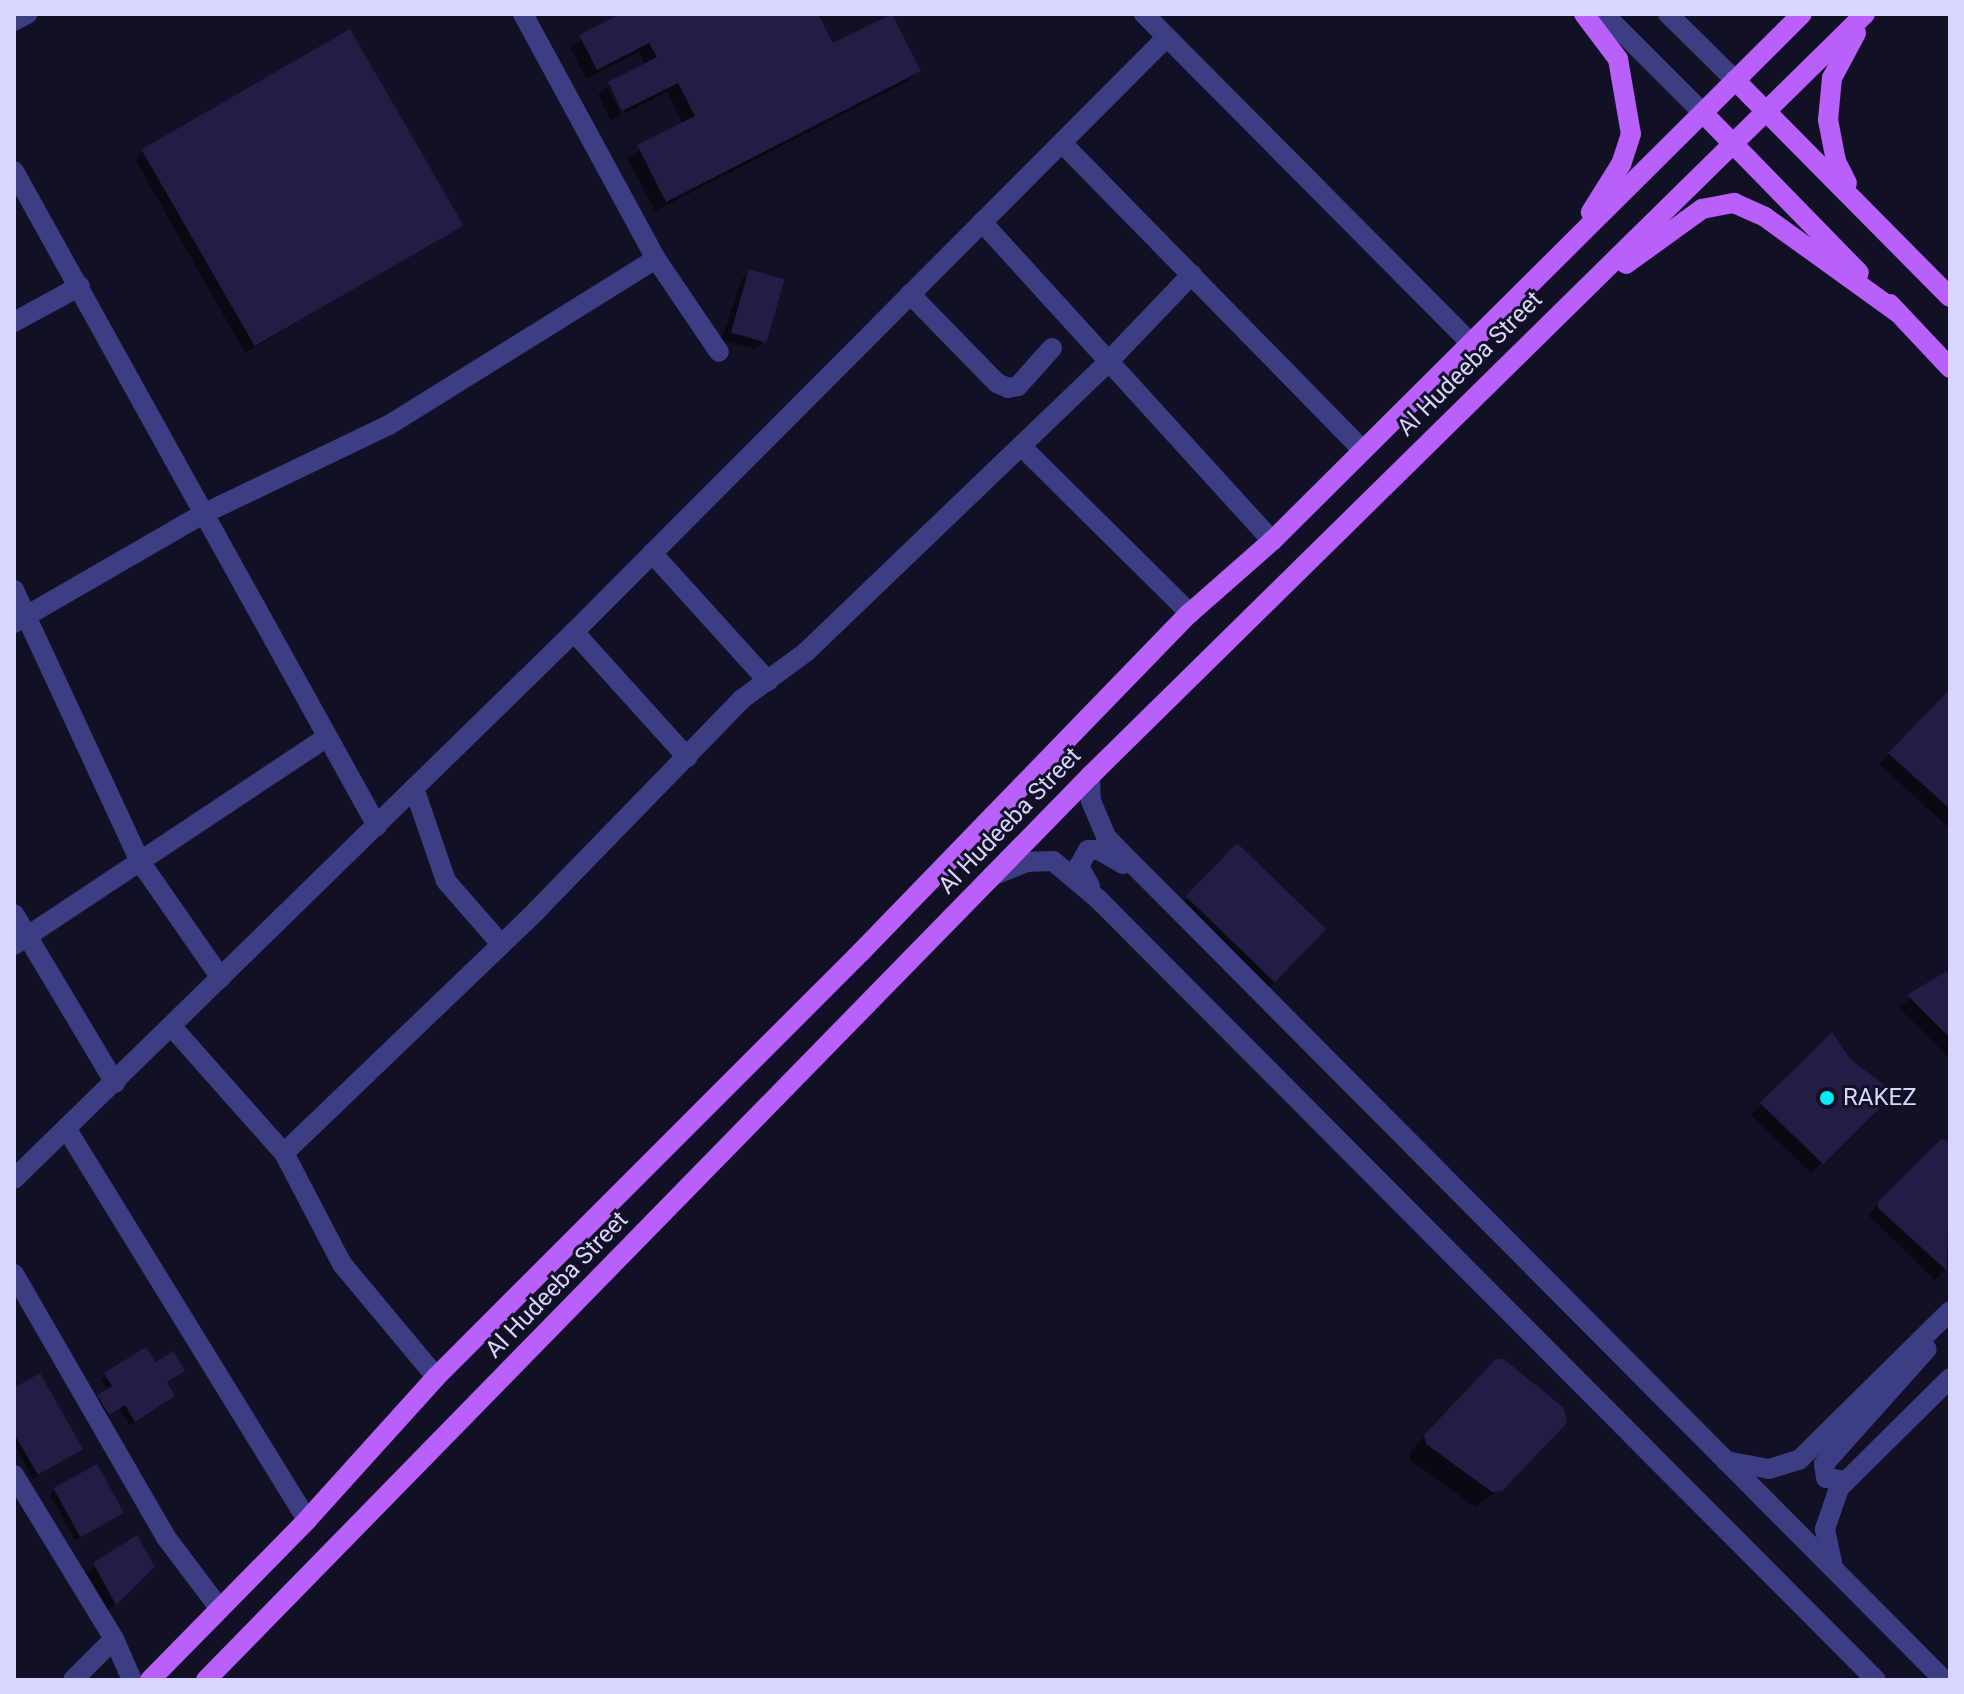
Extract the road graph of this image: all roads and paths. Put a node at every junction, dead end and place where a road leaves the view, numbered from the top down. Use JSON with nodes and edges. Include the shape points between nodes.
{"nodes":[{"id":1,"x":27,"y":14,"type":"edge"},
{"id":2,"x":523,"y":14,"type":"edge"},
{"id":3,"x":1144,"y":14,"type":"edge"},
{"id":4,"x":1584,"y":14,"type":"edge"},
{"id":5,"x":1604,"y":14,"type":"edge"},
{"id":6,"x":1668,"y":14,"type":"edge"},
{"id":7,"x":1802,"y":14,"type":"edge"},
{"id":8,"x":1866,"y":14,"type":"edge"},
{"id":9,"x":14,"y":21,"type":"edge"},
{"id":10,"x":1167,"y":37,"type":"junction"},
{"id":11,"x":1735,"y":80,"type":"junction"},
{"id":12,"x":1703,"y":113,"type":"junction"},
{"id":13,"x":1770,"y":113,"type":"junction"},
{"id":14,"x":1062,"y":143,"type":"junction"},
{"id":15,"x":1733,"y":146,"type":"junction"},
{"id":16,"x":14,"y":171,"type":"edge"},
{"id":17,"x":1858,"y":205,"type":"junction"},
{"id":18,"x":982,"y":222,"type":"junction"},
{"id":19,"x":1574,"y":240,"type":"junction"},
{"id":20,"x":656,"y":259,"type":"junction"},
{"id":21,"x":1192,"y":274,"type":"junction"},
{"id":22,"x":80,"y":286,"type":"junction"},
{"id":23,"x":910,"y":294,"type":"junction"},
{"id":24,"x":1950,"y":297,"type":"edge"},
{"id":25,"x":1564,"y":308,"type":"junction"},
{"id":26,"x":1898,"y":313,"type":"junction"},
{"id":27,"x":14,"y":322,"type":"edge"},
{"id":28,"x":1471,"y":343,"type":"junction"},
{"id":29,"x":1052,"y":348,"type":"dead end"},
{"id":30,"x":719,"y":352,"type":"dead end"},
{"id":31,"x":1109,"y":361,"type":"junction"},
{"id":32,"x":1950,"y":368,"type":"edge"},
{"id":33,"x":1021,"y":446,"type":"junction"},
{"id":34,"x":1363,"y":450,"type":"junction"},
{"id":35,"x":203,"y":514,"type":"junction"},
{"id":36,"x":1272,"y":541,"type":"junction"},
{"id":37,"x":652,"y":553,"type":"junction"},
{"id":38,"x":14,"y":590,"type":"edge"},
{"id":39,"x":1190,"y":613,"type":"junction"},
{"id":40,"x":21,"y":619,"type":"edge"},
{"id":41,"x":574,"y":632,"type":"junction"},
{"id":42,"x":768,"y":681,"type":"junction"},
{"id":43,"x":327,"y":737,"type":"junction"},
{"id":44,"x":687,"y":757,"type":"junction"},
{"id":45,"x":1090,"y":776,"type":"junction"},
{"id":46,"x":414,"y":788,"type":"junction"},
{"id":47,"x":377,"y":826,"type":"junction"},
{"id":48,"x":141,"y":863,"type":"junction"},
{"id":49,"x":992,"y":876,"type":"junction"},
{"id":50,"x":1153,"y":883,"type":"junction"},
{"id":51,"x":1098,"y":899,"type":"junction"},
{"id":52,"x":14,"y":914,"type":"edge"},
{"id":53,"x":20,"y":940,"type":"edge"},
{"id":54,"x":500,"y":943,"type":"junction"},
{"id":55,"x":221,"y":978,"type":"junction"},
{"id":56,"x":172,"y":1027,"type":"junction"},
{"id":57,"x":115,"y":1083,"type":"junction"},
{"id":58,"x":66,"y":1128,"type":"junction"},
{"id":59,"x":284,"y":1153,"type":"junction"},
{"id":60,"x":14,"y":1179,"type":"edge"},
{"id":61,"x":14,"y":1274,"type":"edge"},
{"id":62,"x":1946,"y":1316,"type":"edge"},
{"id":63,"x":436,"y":1377,"type":"junction"},
{"id":64,"x":1950,"y":1378,"type":"edge"},
{"id":65,"x":1725,"y":1461,"type":"junction"},
{"id":66,"x":14,"y":1475,"type":"edge"},
{"id":67,"x":1846,"y":1481,"type":"junction"},
{"id":68,"x":307,"y":1520,"type":"junction"},
{"id":69,"x":1835,"y":1570,"type":"junction"},
{"id":70,"x":220,"y":1609,"type":"junction"},
{"id":71,"x":114,"y":1639,"type":"junction"},
{"id":72,"x":73,"y":1680,"type":"edge"},
{"id":73,"x":132,"y":1680,"type":"edge"},
{"id":74,"x":150,"y":1680,"type":"edge"},
{"id":75,"x":206,"y":1680,"type":"edge"},
{"id":76,"x":1876,"y":1680,"type":"edge"},
{"id":77,"x":1944,"y":1680,"type":"edge"}],
"edges":[{"from":1,"to":9,"type":"street"},
{"from":2,"to":20,"type":"street"},
{"from":3,"to":10,"type":"street"},
{"from":4,"to":19,"type":"main road","via":[[1618,59],[1631,134],[1621,164]]},
{"from":5,"to":12,"type":"street"},
{"from":6,"to":11,"type":"street"},
{"from":7,"to":11,"type":"main road","name":"Al Hudeeba Street"},
{"from":8,"to":13,"type":"main road","name":"Al Hudeeba Street"},
{"from":8,"to":17,"type":"main road","via":[[1832,78],[1828,120],[1836,161]]},
{"from":10,"to":14,"type":"street"},
{"from":10,"to":28,"type":"street"},
{"from":11,"to":12,"type":"main road","name":"Al Hudeeba Street"},
{"from":11,"to":13,"type":"main road"},
{"from":12,"to":15,"type":"main road"},
{"from":12,"to":19,"type":"main road","name":"Al Hudeeba Street"},
{"from":13,"to":15,"type":"main road","name":"Al Hudeeba Street"},
{"from":13,"to":17,"type":"main road"},
{"from":14,"to":18,"type":"street"},
{"from":14,"to":21,"type":"street"},
{"from":15,"to":25,"type":"main road","name":"Al Hudeeba Street"},
{"from":15,"to":26,"type":"main road"},
{"from":16,"to":22,"type":"street"},
{"from":17,"to":24,"type":"main road"},
{"from":18,"to":23,"type":"street"},
{"from":18,"to":31,"type":"street"},
{"from":19,"to":28,"type":"main road","name":"Al Hudeeba Street"},
{"from":20,"to":30,"type":"street"},
{"from":20,"to":35,"type":"street","via":[[389,425]]},
{"from":21,"to":31,"type":"street"},
{"from":21,"to":34,"type":"street"},
{"from":22,"to":27,"type":"street"},
{"from":22,"to":35,"type":"street"},
{"from":23,"to":29,"type":"street","via":[[997,383],[1008,388],[1018,386]]},
{"from":23,"to":37,"type":"street"},
{"from":25,"to":26,"type":"main road","via":[[1702,209],[1734,203],[1765,217]]},
{"from":25,"to":45,"type":"main road","name":"Al Hudeeba Street"},
{"from":26,"to":32,"type":"main road"},
{"from":28,"to":34,"type":"main road","name":"Al Hudeeba Street"},
{"from":31,"to":33,"type":"street"},
{"from":31,"to":36,"type":"street"},
{"from":33,"to":39,"type":"street"},
{"from":33,"to":42,"type":"street","via":[[806,652]]},
{"from":34,"to":36,"type":"main road","name":"Al Hudeeba Street"},
{"from":35,"to":40,"type":"street"},
{"from":35,"to":43,"type":"street"},
{"from":36,"to":39,"type":"main road","name":"Al Hudeeba Street"},
{"from":37,"to":41,"type":"street"},
{"from":37,"to":42,"type":"street"},
{"from":38,"to":40,"type":"street"},
{"from":39,"to":63,"type":"main road","name":"Al Hudeeba Street"},
{"from":40,"to":48,"type":"street"},
{"from":41,"to":44,"type":"street"},
{"from":41,"to":46,"type":"street"},
{"from":42,"to":44,"type":"street","via":[[742,699]]},
{"from":43,"to":47,"type":"street"},
{"from":43,"to":48,"type":"street"},
{"from":44,"to":54,"type":"street"},
{"from":45,"to":49,"type":"main road","name":"Al Hudeeba Street"},
{"from":45,"to":50,"type":"street","via":[[1091,801],[1106,837]]},
{"from":46,"to":47,"type":"street"},
{"from":46,"to":54,"type":"street","via":[[446,881]]},
{"from":47,"to":55,"type":"street"},
{"from":48,"to":53,"type":"street"},
{"from":48,"to":55,"type":"street"},
{"from":49,"to":51,"type":"street","via":[[1026,862],[1053,861]]},
{"from":49,"to":75,"type":"main road","name":"Al Hudeeba Street"},
{"from":50,"to":51,"type":"street","via":[[1099,850],[1088,850],[1079,866]]},
{"from":50,"to":65,"type":"street"},
{"from":51,"to":76,"type":"street"},
{"from":52,"to":53,"type":"street"},
{"from":53,"to":57,"type":"street"},
{"from":54,"to":59,"type":"street"},
{"from":55,"to":56,"type":"street"},
{"from":56,"to":57,"type":"street"},
{"from":56,"to":59,"type":"street"},
{"from":57,"to":58,"type":"street"},
{"from":58,"to":60,"type":"street"},
{"from":58,"to":68,"type":"street"},
{"from":59,"to":63,"type":"street","via":[[342,1264]]},
{"from":61,"to":70,"type":"street","via":[[165,1536]]},
{"from":62,"to":65,"type":"street","via":[[1799,1460],[1769,1469]]},
{"from":62,"to":67,"type":"street","via":[[1910,1372],[1824,1464],[1832,1483]]},
{"from":63,"to":68,"type":"main road","name":"Al Hudeeba Street"},
{"from":64,"to":67,"type":"street"},
{"from":65,"to":69,"type":"street"},
{"from":66,"to":71,"type":"street"},
{"from":67,"to":69,"type":"street","via":[[1832,1501],[1825,1529]]},
{"from":68,"to":70,"type":"main road","name":"Al Hudeeba Street"},
{"from":69,"to":77,"type":"street"},
{"from":70,"to":74,"type":"main road","name":"Al Hudeeba Street"},
{"from":71,"to":72,"type":"street"},
{"from":71,"to":73,"type":"street"}]}
